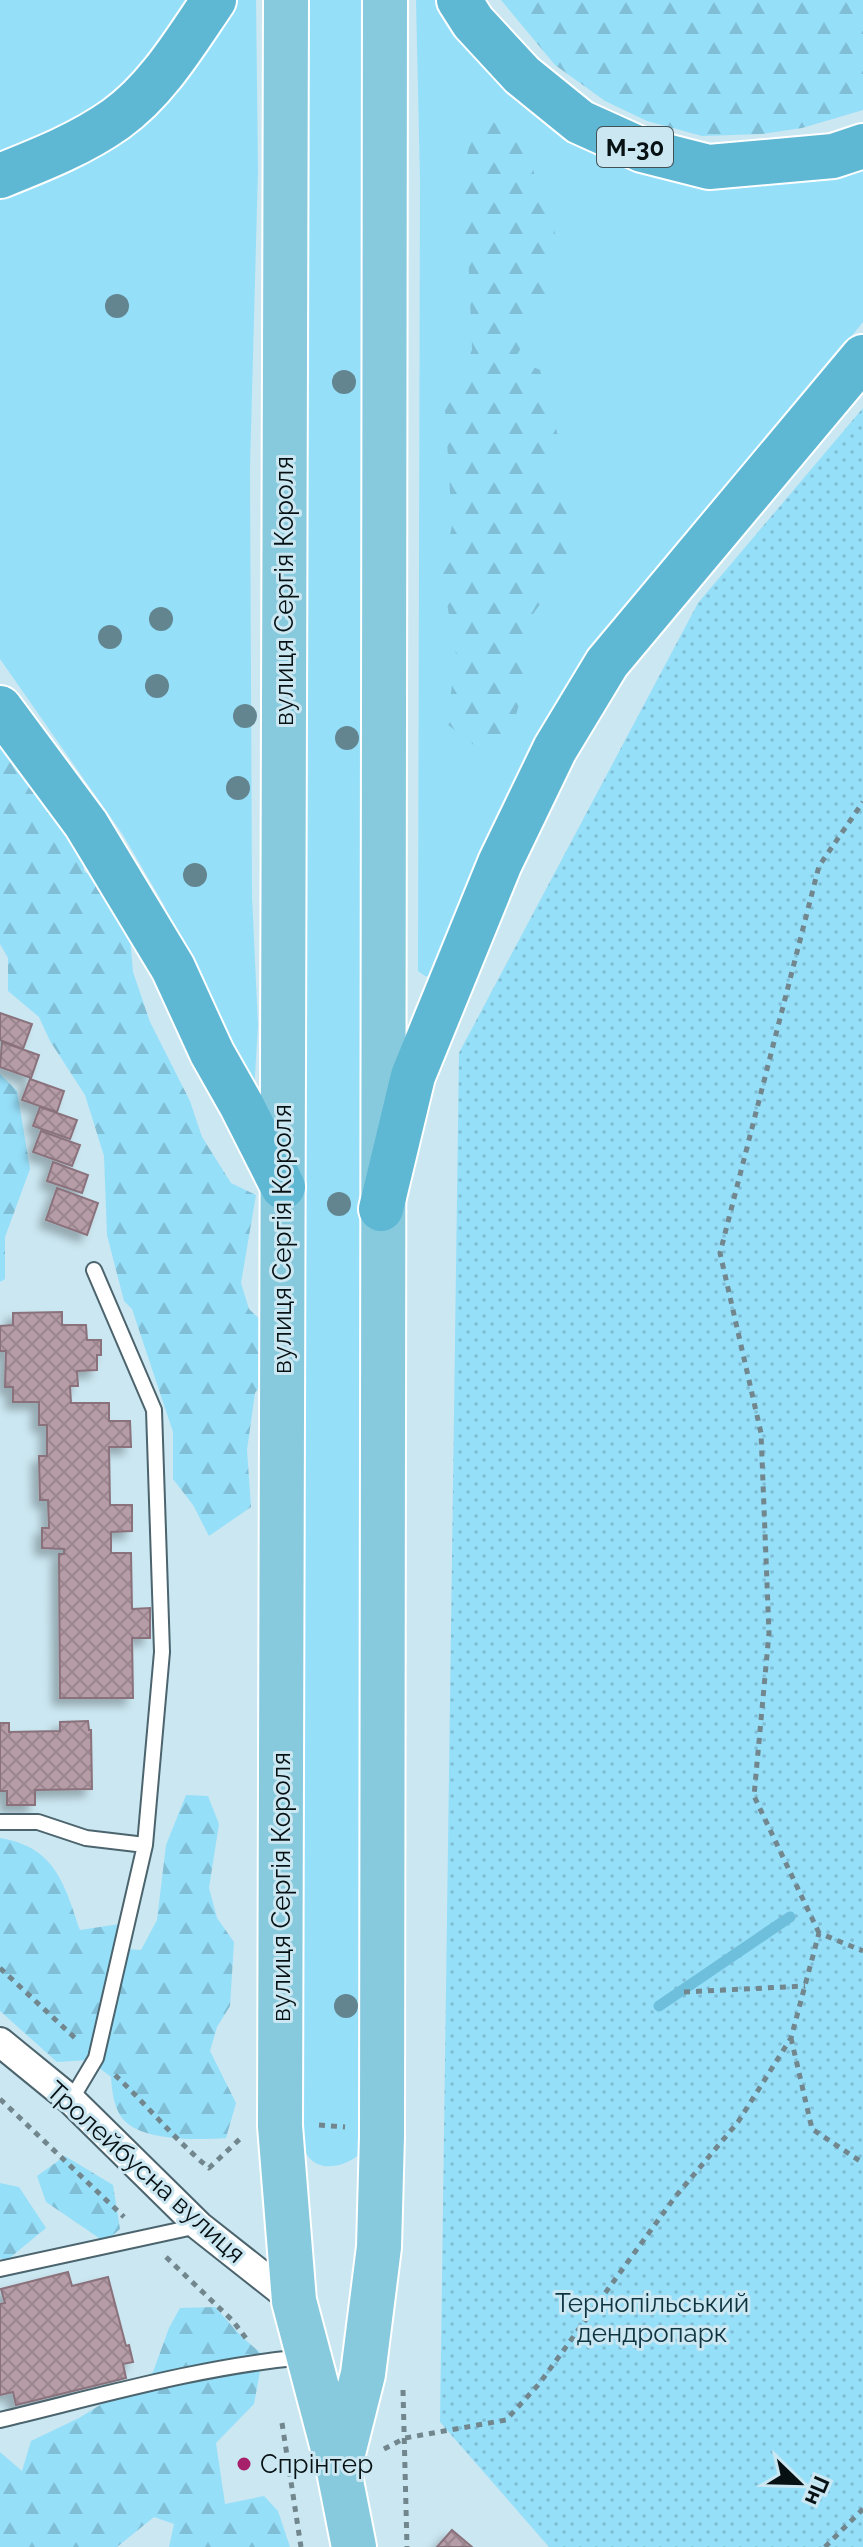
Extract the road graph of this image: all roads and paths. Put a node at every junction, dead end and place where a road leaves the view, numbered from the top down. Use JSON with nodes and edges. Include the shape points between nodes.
{"nodes":[{"id":1,"x":214,"y":0,"type":"edge"},
{"id":2,"x":286,"y":0,"type":"edge"},
{"id":3,"x":385,"y":0,"type":"edge"},
{"id":4,"x":459,"y":0,"type":"edge"},
{"id":5,"x":863,"y":146,"type":"edge"},
{"id":6,"x":0,"y":176,"type":"edge"},
{"id":7,"x":863,"y":357,"type":"edge"},
{"id":8,"x":0,"y":708,"type":"edge"},
{"id":9,"x":863,"y":802,"type":"edge"},
{"id":10,"x":283,"y":1187,"type":"junction"},
{"id":11,"x":381,"y":1209,"type":"junction"},
{"id":12,"x":94,"y":1270,"type":"dead end"},
{"id":13,"x":0,"y":1822,"type":"edge"},
{"id":14,"x":145,"y":1845,"type":"junction"},
{"id":15,"x":819,"y":1933,"type":"junction"},
{"id":16,"x":863,"y":1951,"type":"edge"},
{"id":17,"x":0,"y":1968,"type":"edge"},
{"id":18,"x":805,"y":1986,"type":"junction"},
{"id":19,"x":684,"y":1992,"type":"dead end"},
{"id":20,"x":791,"y":2038,"type":"junction"},
{"id":21,"x":0,"y":2042,"type":"edge"},
{"id":22,"x":96,"y":2058,"type":"junction"},
{"id":23,"x":0,"y":2099,"type":"edge"},
{"id":24,"x":71,"y":2100,"type":"junction"},
{"id":25,"x":310,"y":2125,"type":"dead end"},
{"id":26,"x":347,"y":2127,"type":"dead end"},
{"id":27,"x":245,"y":2134,"type":"dead end"},
{"id":28,"x":863,"y":2163,"type":"edge"},
{"id":29,"x":199,"y":2226,"type":"junction"},
{"id":30,"x":146,"y":2238,"type":"junction"},
{"id":31,"x":0,"y":2269,"type":"edge"},
{"id":32,"x":294,"y":2301,"type":"junction"},
{"id":33,"x":309,"y":2356,"type":"junction"},
{"id":34,"x":263,"y":2361,"type":"junction"},
{"id":35,"x":0,"y":2420,"type":"edge"},
{"id":36,"x":281,"y":2421,"type":"dead end"},
{"id":37,"x":339,"y":2471,"type":"junction"},
{"id":38,"x":863,"y":2509,"type":"edge"},
{"id":39,"x":301,"y":2547,"type":"edge"},
{"id":40,"x":354,"y":2547,"type":"edge"},
{"id":41,"x":825,"y":2547,"type":"edge"}],
"edges":[{"from":1,"to":6,"type":"highway","via":[[166,71],[118,118],[60,152]]},
{"from":2,"to":10,"type":"main road","name":"вулиця Сергія Короля"},
{"from":3,"to":11,"type":"main road","name":"вулиця Сергія Короля"},
{"from":4,"to":5,"type":"highway","number":"М-30","via":[[473,22],[534,84],[580,122],[642,150],[709,167],[833,156]]},
{"from":7,"to":11,"type":"highway","via":[[607,663],[555,749],[500,863],[413,1076]]},
{"from":8,"to":10,"type":"highway","via":[[86,824],[173,968]]},
{"from":9,"to":15,"type":"path","via":[[819,866],[720,1253],[761,1433],[769,1633],[754,1796]]},
{"from":10,"to":32,"type":"main road","name":"вулиця Сергія Короля","via":[[280,2126]]},
{"from":11,"to":37,"type":"main road","name":"вулиця Сергія Короля","via":[[379,2247],[363,2374]]},
{"from":12,"to":14,"type":"lane","via":[[154,1410],[162,1652]]},
{"from":13,"to":14,"type":"lane","via":[[38,1822],[86,1838]]},
{"from":14,"to":22,"type":"lane"},
{"from":15,"to":16,"type":"path"},
{"from":15,"to":18,"type":"path"},
{"from":17,"to":22,"type":"path"},
{"from":18,"to":19,"type":"path"},
{"from":18,"to":20,"type":"path"},
{"from":20,"to":28,"type":"path","via":[[812,2129]]},
{"from":20,"to":37,"type":"path","via":[[738,2122],[506,2420],[405,2438]]},
{"from":21,"to":24,"type":"street","name":"Тролейбусна вулиця"},
{"from":22,"to":24,"type":"lane"},
{"from":22,"to":27,"type":"path","via":[[209,2168]]},
{"from":23,"to":30,"type":"path"},
{"from":24,"to":29,"type":"street","name":"Тролейбусна вулиця"},
{"from":25,"to":26,"type":"path"},
{"from":29,"to":30,"type":"lane"},
{"from":29,"to":32,"type":"street","name":"Тролейбусна вулиця"},
{"from":30,"to":31,"type":"lane"},
{"from":30,"to":34,"type":"path","via":[[233,2321]]},
{"from":32,"to":33,"type":"main road","name":"вулиця Сергія Короля"},
{"from":33,"to":34,"type":"lane"},
{"from":33,"to":37,"type":"main road","name":"вулиця Сергія Короля"},
{"from":34,"to":35,"type":"lane"},
{"from":36,"to":39,"type":"path"},
{"from":37,"to":40,"type":"main road","name":"вулиця Сергія Короля"},
{"from":38,"to":41,"type":"path"}]}
